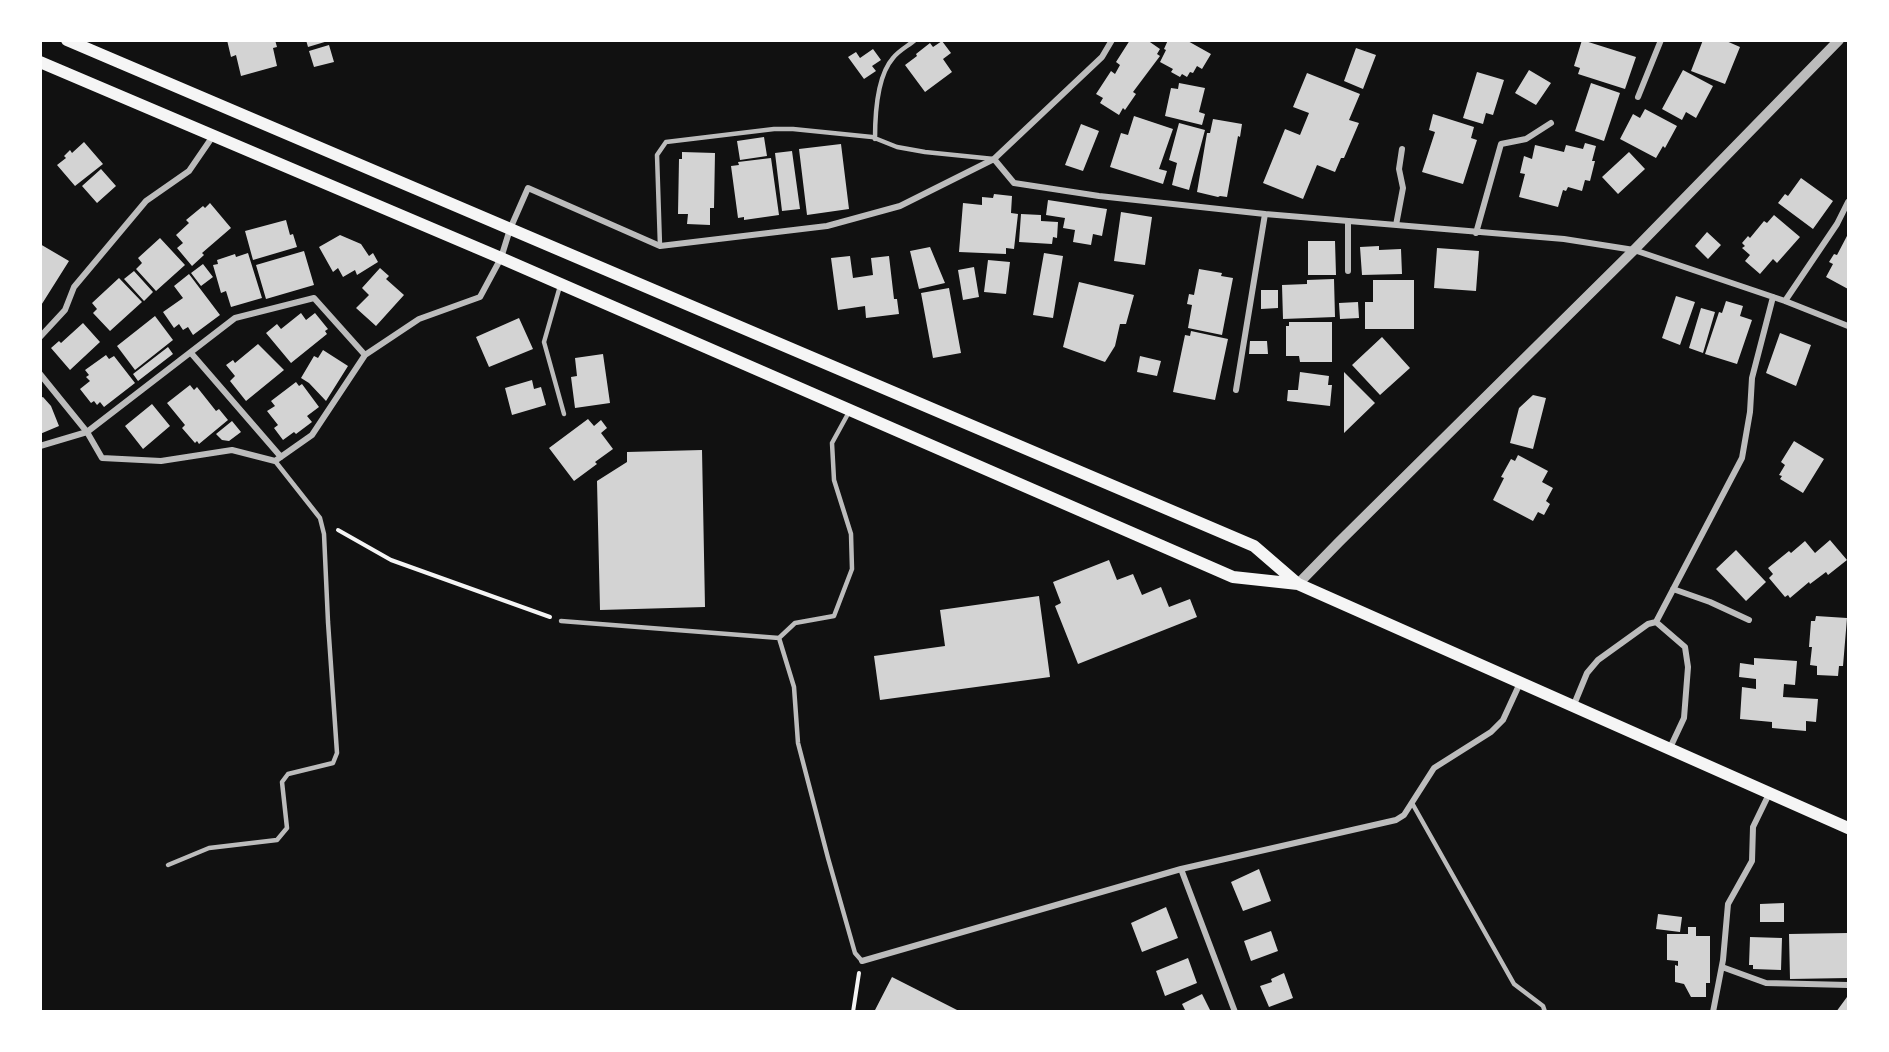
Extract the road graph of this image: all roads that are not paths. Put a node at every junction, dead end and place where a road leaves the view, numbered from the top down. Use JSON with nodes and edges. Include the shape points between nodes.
{"nodes":[{"id":1,"x":67,"y":40,"type":"edge"},
{"id":2,"x":915,"y":40,"type":"edge"},
{"id":3,"x":1112,"y":40,"type":"edge"},
{"id":4,"x":1661,"y":40,"type":"edge"},
{"id":5,"x":1839,"y":40,"type":"edge"},
{"id":6,"x":40,"y":62,"type":"edge"},
{"id":7,"x":1638,"y":96,"type":"dead end"},
{"id":8,"x":1551,"y":123,"type":"dead end"},
{"id":9,"x":213,"y":136,"type":"junction"},
{"id":10,"x":875,"y":139,"type":"junction"},
{"id":11,"x":1402,"y":149,"type":"dead end"},
{"id":12,"x":994,"y":159,"type":"junction"},
{"id":13,"x":1848,"y":202,"type":"edge"},
{"id":14,"x":1265,"y":214,"type":"junction"},
{"id":15,"x":1348,"y":221,"type":"junction"},
{"id":16,"x":1396,"y":225,"type":"junction"},
{"id":17,"x":510,"y":229,"type":"junction"},
{"id":18,"x":1476,"y":232,"type":"junction"},
{"id":19,"x":660,"y":246,"type":"junction"},
{"id":20,"x":1634,"y":250,"type":"junction"},
{"id":21,"x":501,"y":258,"type":"junction"},
{"id":22,"x":1348,"y":272,"type":"dead end"},
{"id":23,"x":560,"y":284,"type":"junction"},
{"id":24,"x":1773,"y":297,"type":"junction"},
{"id":25,"x":1785,"y":301,"type":"junction"},
{"id":26,"x":1848,"y":326,"type":"edge"},
{"id":27,"x":40,"y":337,"type":"edge"},
{"id":28,"x":191,"y":353,"type":"junction"},
{"id":29,"x":365,"y":355,"type":"junction"},
{"id":30,"x":40,"y":374,"type":"edge"},
{"id":31,"x":1236,"y":390,"type":"dead end"},
{"id":32,"x":850,"y":410,"type":"junction"},
{"id":33,"x":564,"y":414,"type":"dead end"},
{"id":34,"x":87,"y":432,"type":"junction"},
{"id":35,"x":40,"y":446,"type":"edge"},
{"id":36,"x":278,"y":459,"type":"junction"},
{"id":37,"x":1298,"y":584,"type":"junction"},
{"id":38,"x":1673,"y":589,"type":"junction"},
{"id":39,"x":1749,"y":620,"type":"dead end"},
{"id":40,"x":561,"y":621,"type":"road end"},
{"id":41,"x":1656,"y":622,"type":"junction"},
{"id":42,"x":779,"y":638,"type":"junction"},
{"id":43,"x":1520,"y":683,"type":"junction"},
{"id":44,"x":1573,"y":707,"type":"junction"},
{"id":45,"x":1668,"y":750,"type":"junction"},
{"id":46,"x":1770,"y":793,"type":"junction"},
{"id":47,"x":1412,"y":803,"type":"junction"},
{"id":48,"x":1848,"y":828,"type":"edge"},
{"id":49,"x":168,"y":865,"type":"dead end"},
{"id":50,"x":1181,"y":869,"type":"junction"},
{"id":51,"x":862,"y":961,"type":"joint"},
{"id":52,"x":1722,"y":967,"type":"junction"},
{"id":53,"x":1848,"y":985,"type":"edge"},
{"id":54,"x":1235,"y":1011,"type":"edge"},
{"id":55,"x":1545,"y":1011,"type":"edge"},
{"id":56,"x":1713,"y":1011,"type":"edge"}],
"edges":[{"from":1,"to":17,"type":"main road"},
{"from":2,"to":10,"type":"lane","via":[[888,64],[876,109]]},
{"from":3,"to":12,"type":"street","via":[[1102,57]]},
{"from":4,"to":7,"type":"street"},
{"from":5,"to":20,"type":"street"},
{"from":6,"to":9,"type":"main road"},
{"from":8,"to":18,"type":"street","via":[[1526,139],[1502,144]]},
{"from":9,"to":21,"type":"main road"},
{"from":9,"to":27,"type":"street","via":[[189,171],[146,201],[74,287],[65,310]]},
{"from":10,"to":12,"type":"lane","via":[[924,152]]},
{"from":10,"to":19,"type":"lane","via":[[774,129],[666,142],[657,155]]},
{"from":11,"to":16,"type":"street","via":[[1402,188]]},
{"from":12,"to":14,"type":"street","via":[[1014,183]]},
{"from":12,"to":19,"type":"street","via":[[900,206],[827,226]]},
{"from":13,"to":25,"type":"street"},
{"from":14,"to":15,"type":"street"},
{"from":14,"to":31,"type":"street"},
{"from":15,"to":16,"type":"street"},
{"from":15,"to":22,"type":"street"},
{"from":16,"to":18,"type":"street"},
{"from":17,"to":19,"type":"street","via":[[528,188]]},
{"from":17,"to":21,"type":"street"},
{"from":17,"to":37,"type":"main road","via":[[1254,546]]},
{"from":18,"to":20,"type":"street","via":[[1564,239]]},
{"from":20,"to":24,"type":"street"},
{"from":20,"to":37,"type":"street"},
{"from":21,"to":23,"type":"main road"},
{"from":21,"to":29,"type":"street","via":[[480,297],[419,319]]},
{"from":23,"to":32,"type":"main road"},
{"from":23,"to":33,"type":"lane","via":[[544,342]]},
{"from":24,"to":25,"type":"street"},
{"from":24,"to":38,"type":"street","via":[[1752,378],[1742,458]]},
{"from":25,"to":26,"type":"street"},
{"from":28,"to":29,"type":"street","via":[[235,318],[314,298]]},
{"from":28,"to":34,"type":"street"},
{"from":28,"to":36,"type":"street"},
{"from":29,"to":36,"type":"street","via":[[312,435]]},
{"from":30,"to":34,"type":"street"},
{"from":32,"to":37,"type":"main road","via":[[1233,577]]},
{"from":32,"to":42,"type":"lane","via":[[832,443],[834,480],[851,534],[852,569],[834,616],[795,623]]},
{"from":34,"to":35,"type":"street"},
{"from":34,"to":36,"type":"street","via":[[102,458],[161,461],[232,450]]},
{"from":36,"to":49,"type":"lane","via":[[320,519],[324,534],[337,753],[333,763],[288,774],[282,782],[287,828],[277,840],[209,848]]},
{"from":37,"to":43,"type":"main road"},
{"from":38,"to":39,"type":"street"},
{"from":38,"to":41,"type":"street"},
{"from":40,"to":42,"type":"lane"},
{"from":41,"to":44,"type":"street","via":[[1598,660],[1587,673]]},
{"from":41,"to":45,"type":"street","via":[[1685,647],[1688,667],[1684,718]]},
{"from":42,"to":51,"type":"lane","via":[[794,687],[801,755],[852,943]]},
{"from":43,"to":44,"type":"main road"},
{"from":43,"to":47,"type":"street","via":[[1503,720],[1434,768]]},
{"from":44,"to":45,"type":"main road"},
{"from":45,"to":46,"type":"main road"},
{"from":46,"to":48,"type":"main road"},
{"from":46,"to":52,"type":"street","via":[[1753,826],[1752,861],[1728,904]]},
{"from":47,"to":50,"type":"street","via":[[1396,820]]},
{"from":47,"to":55,"type":"lane","via":[[1514,984]]},
{"from":50,"to":51,"type":"street"},
{"from":50,"to":54,"type":"street"},
{"from":52,"to":53,"type":"street","via":[[1766,983]]},
{"from":52,"to":56,"type":"street"}]}
